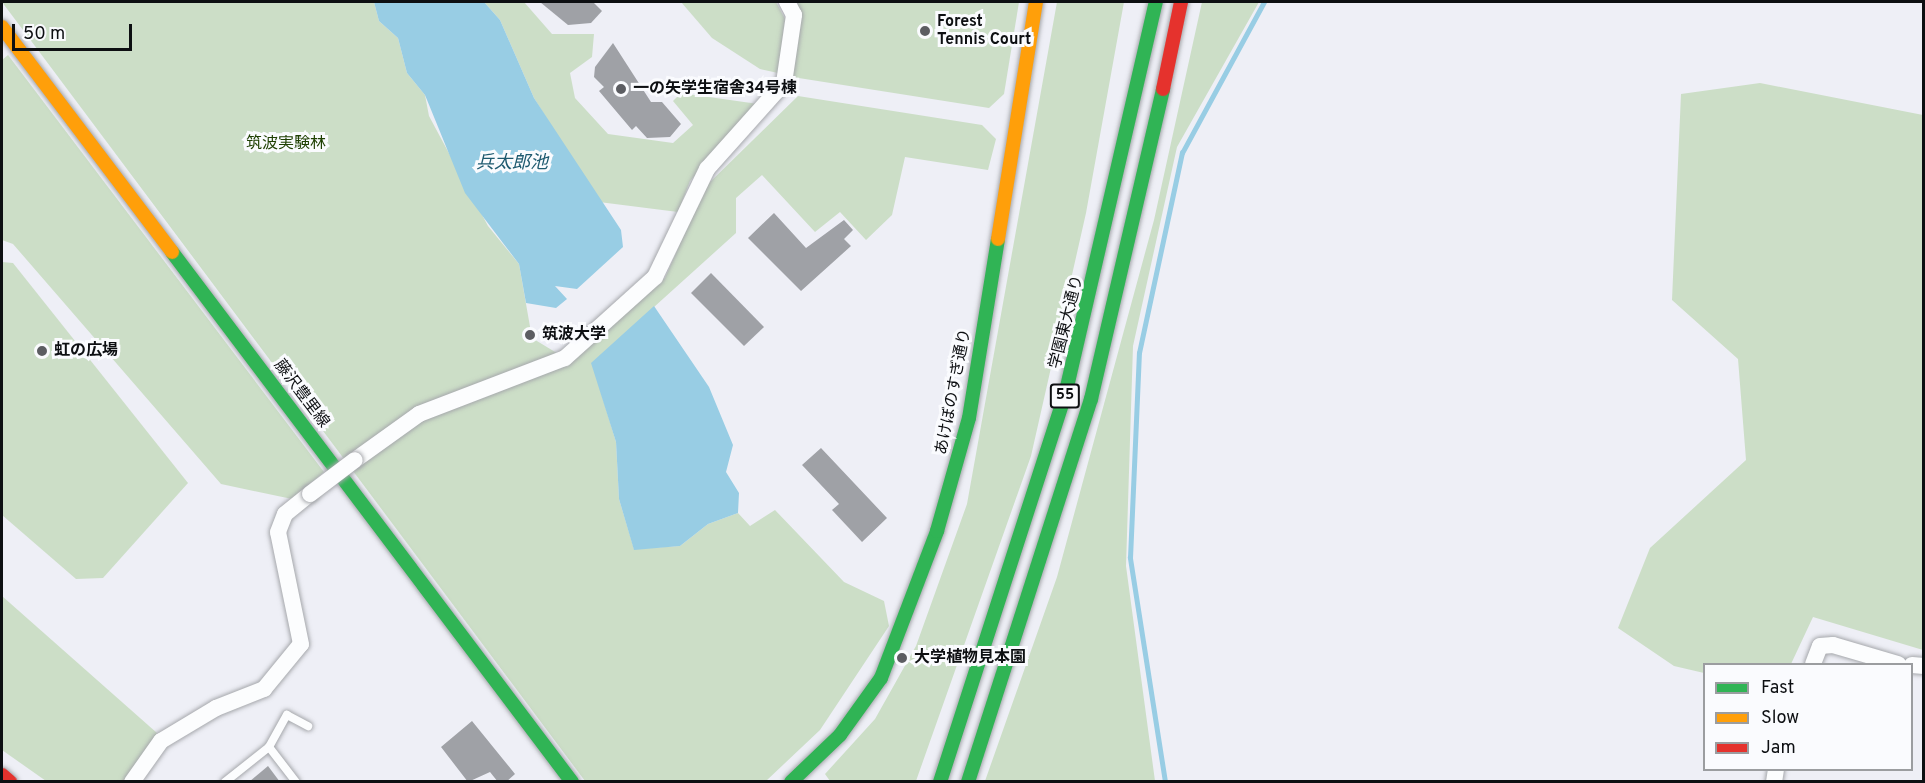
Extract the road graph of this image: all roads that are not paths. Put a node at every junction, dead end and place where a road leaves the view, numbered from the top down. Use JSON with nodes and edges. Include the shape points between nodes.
{"nodes":[{"id":1,"x":787,"y":2,"type":"edge"},
{"id":2,"x":1036,"y":2,"type":"edge"},
{"id":3,"x":1156,"y":2,"type":"edge"},
{"id":4,"x":1181,"y":2,"type":"edge"},
{"id":5,"x":2,"y":27,"type":"edge"},
{"id":6,"x":1813,"y":663,"type":"edge"},
{"id":7,"x":1895,"y":663,"type":"edge"},
{"id":8,"x":308,"y":726,"type":"dead end"},
{"id":9,"x":269,"y":747,"type":"junction"},
{"id":10,"x":2,"y":775,"type":"edge"},
{"id":11,"x":10,"y":782,"type":"edge"},
{"id":12,"x":132,"y":782,"type":"edge"},
{"id":13,"x":225,"y":782,"type":"edge"},
{"id":14,"x":296,"y":782,"type":"edge"},
{"id":15,"x":572,"y":782,"type":"edge"},
{"id":16,"x":791,"y":782,"type":"edge"},
{"id":17,"x":940,"y":782,"type":"edge"},
{"id":18,"x":968,"y":782,"type":"edge"}],
"edges":[{"from":1,"to":12,"type":"street","bridge":true,"via":[[794,15],[784,83],[707,169],[655,277],[565,358],[419,414],[285,514],[278,532],[301,644],[264,689],[216,708],[161,741]]},
{"from":2,"to":16,"type":"main road","name":"あけぼのすぎ通り","via":[[969,418],[937,531],[881,678],[840,735]]},
{"from":3,"to":17,"type":"main road","name":"学園東大通り","number":"55","via":[[1066,391],[1017,559]]},
{"from":4,"to":18,"type":"main road","number":"55","via":[[1091,399]]},
{"from":5,"to":15,"type":"main road","name":"藤沢豊里線"},
{"from":6,"to":7,"type":"street","via":[[1820,646],[1833,645]]},
{"from":8,"to":9,"type":"lane","via":[[287,715]]},
{"from":9,"to":13,"type":"lane"},
{"from":9,"to":14,"type":"lane"},
{"from":10,"to":11,"type":"main road"}]}
